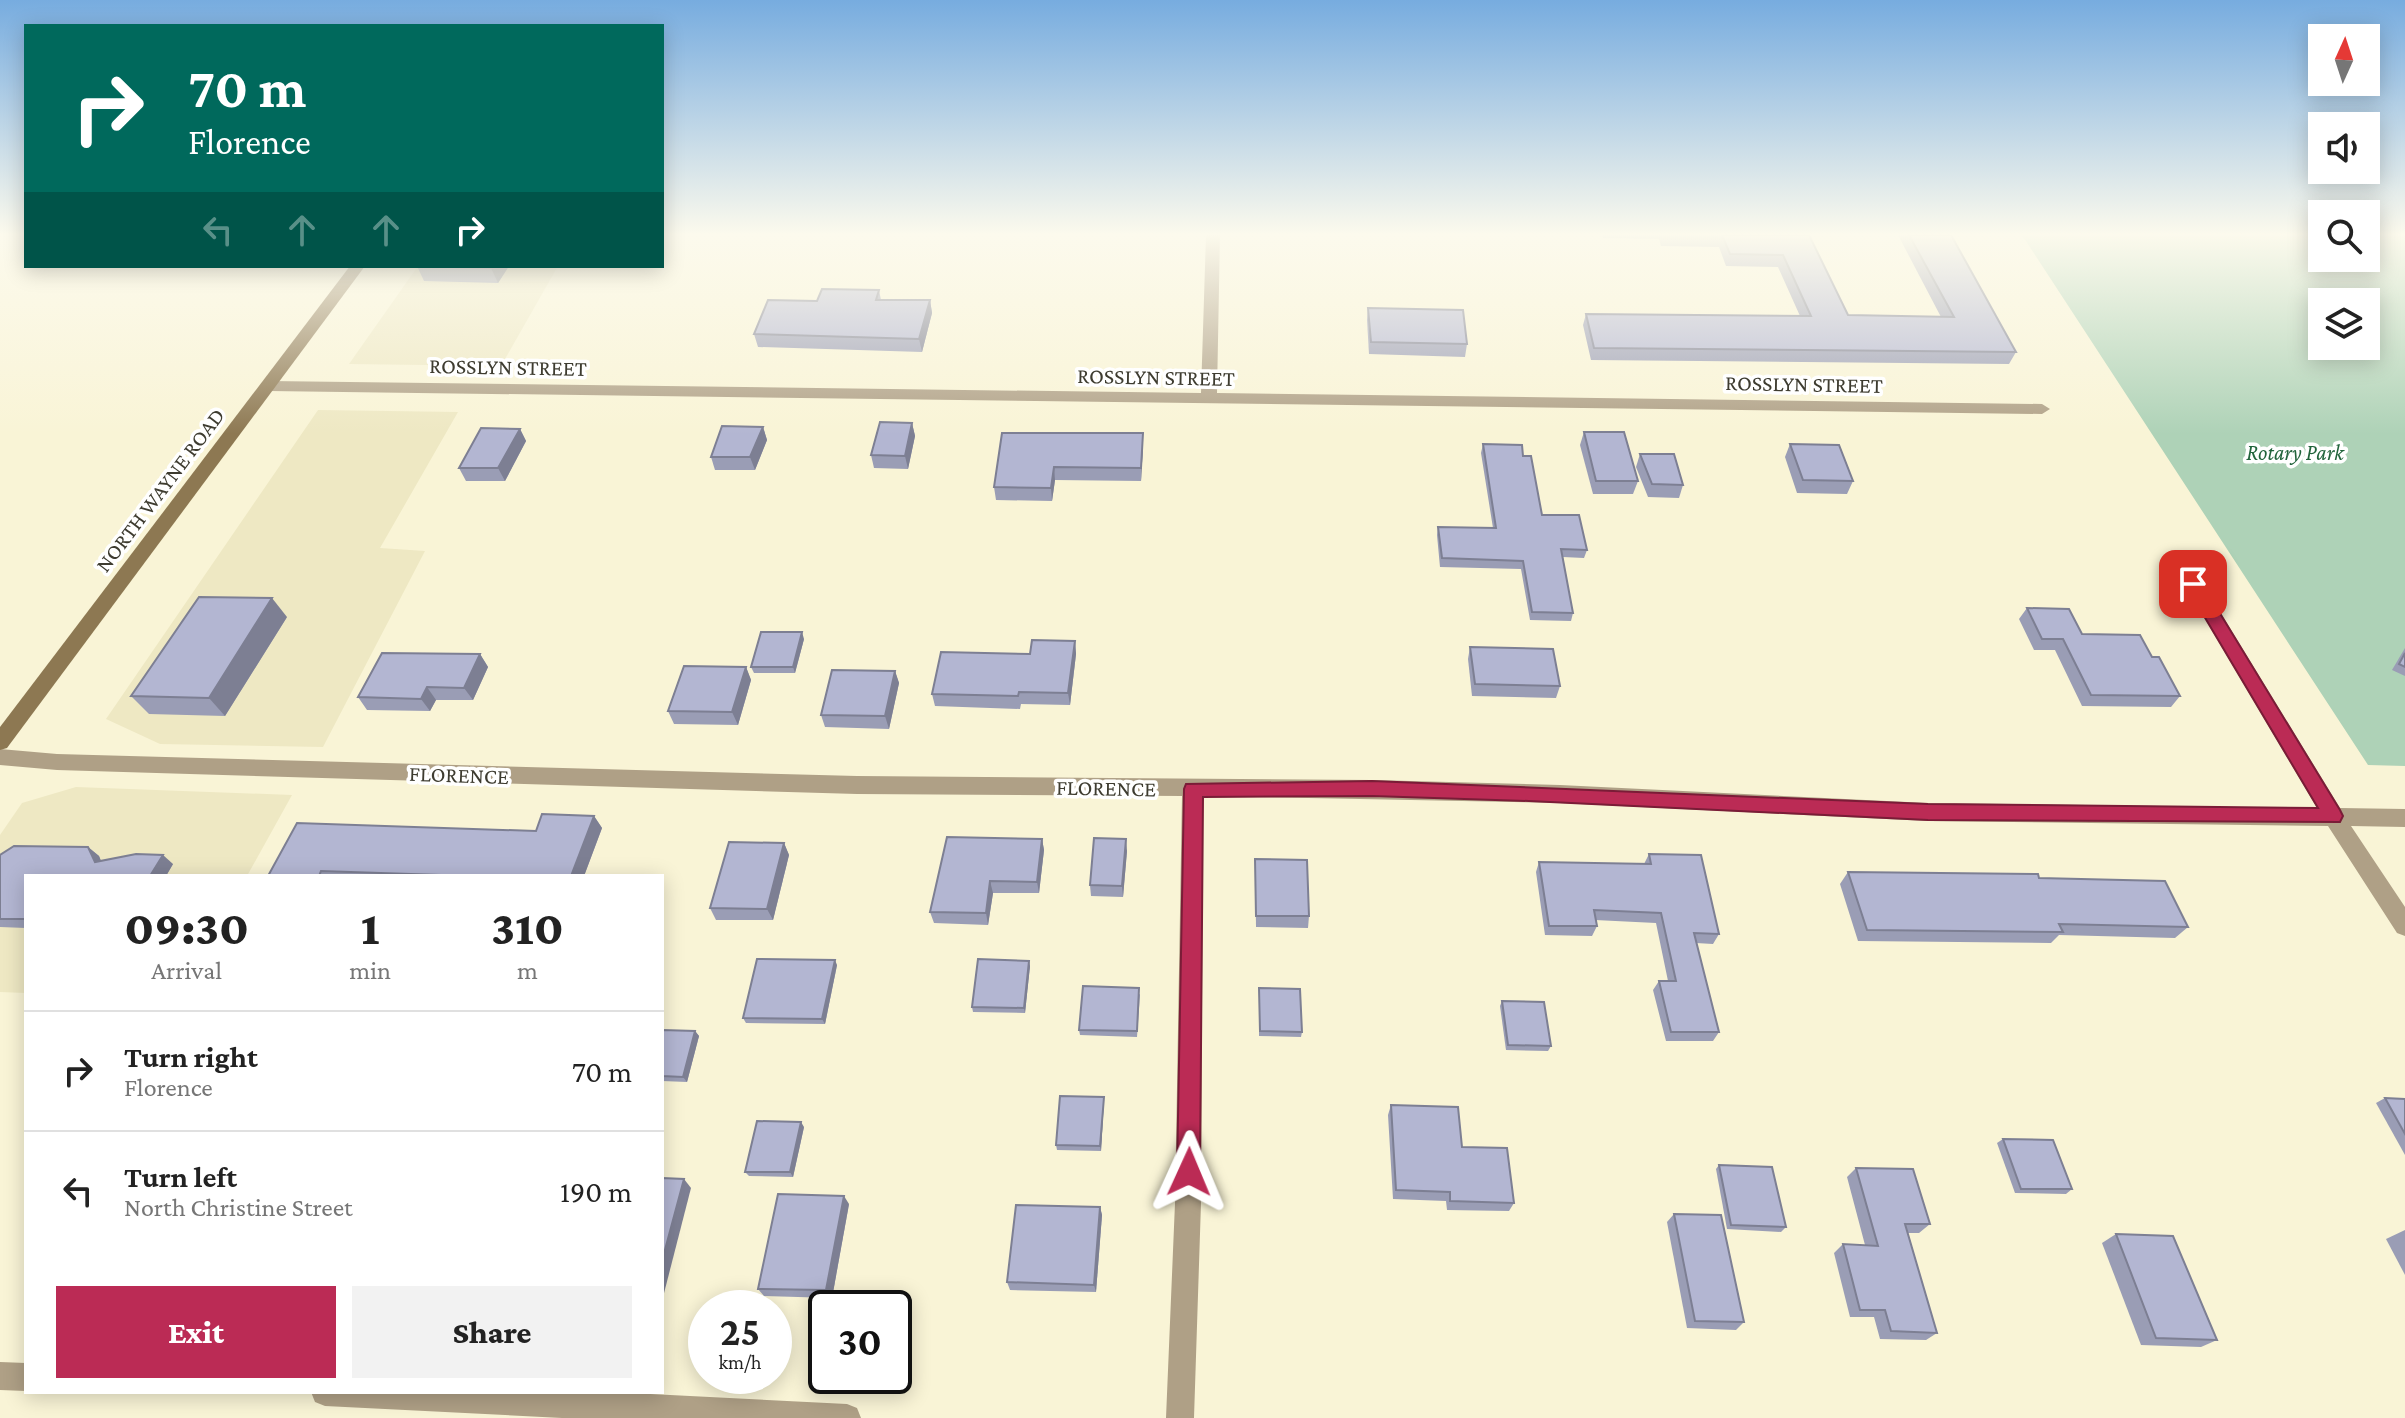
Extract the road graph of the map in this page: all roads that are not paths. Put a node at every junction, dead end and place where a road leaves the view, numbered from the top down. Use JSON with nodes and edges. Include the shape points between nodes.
{"nodes":[{"id":1,"x":332,"y":301,"type":"edge"},
{"id":2,"x":1211,"y":301,"type":"edge"},
{"id":3,"x":269,"y":386,"type":"junction"},
{"id":4,"x":1209,"y":399,"type":"junction"},
{"id":5,"x":2042,"y":409,"type":"dead end"},
{"id":6,"x":2178,"y":558,"type":"dead end"},
{"id":7,"x":0,"y":742,"type":"edge"},
{"id":8,"x":0,"y":757,"type":"edge"},
{"id":9,"x":1193,"y":789,"type":"junction"},
{"id":10,"x":2333,"y":816,"type":"junction"},
{"id":11,"x":2405,"y":818,"type":"edge"},
{"id":12,"x":2405,"y":926,"type":"edge"},
{"id":13,"x":0,"y":1376,"type":"edge"},
{"id":14,"x":24,"y":1377,"type":"edge"},
{"id":15,"x":365,"y":1394,"type":"edge"},
{"id":16,"x":847,"y":1418,"type":"edge"},
{"id":17,"x":1180,"y":1418,"type":"edge"}],
"edges":[{"from":1,"to":3,"type":"main road","name":"NORTH WAYNE ROAD"},
{"from":2,"to":4,"type":"street"},
{"from":3,"to":4,"type":"street","name":"ROSSLYN STREET"},
{"from":3,"to":7,"type":"main road","name":"NORTH WAYNE ROAD"},
{"from":4,"to":5,"type":"street","name":"ROSSLYN STREET"},
{"from":6,"to":10,"type":"street"},
{"from":8,"to":9,"type":"street","name":"FLORENCE","via":[[609,780]]},
{"from":9,"to":10,"type":"street","name":"FLORENCE","via":[[1545,793],[1928,812]]},
{"from":9,"to":17,"type":"street"},
{"from":10,"to":11,"type":"street","name":"FLORENCE"},
{"from":10,"to":12,"type":"street"},
{"from":13,"to":14,"type":"street"},
{"from":15,"to":16,"type":"street"}]}
